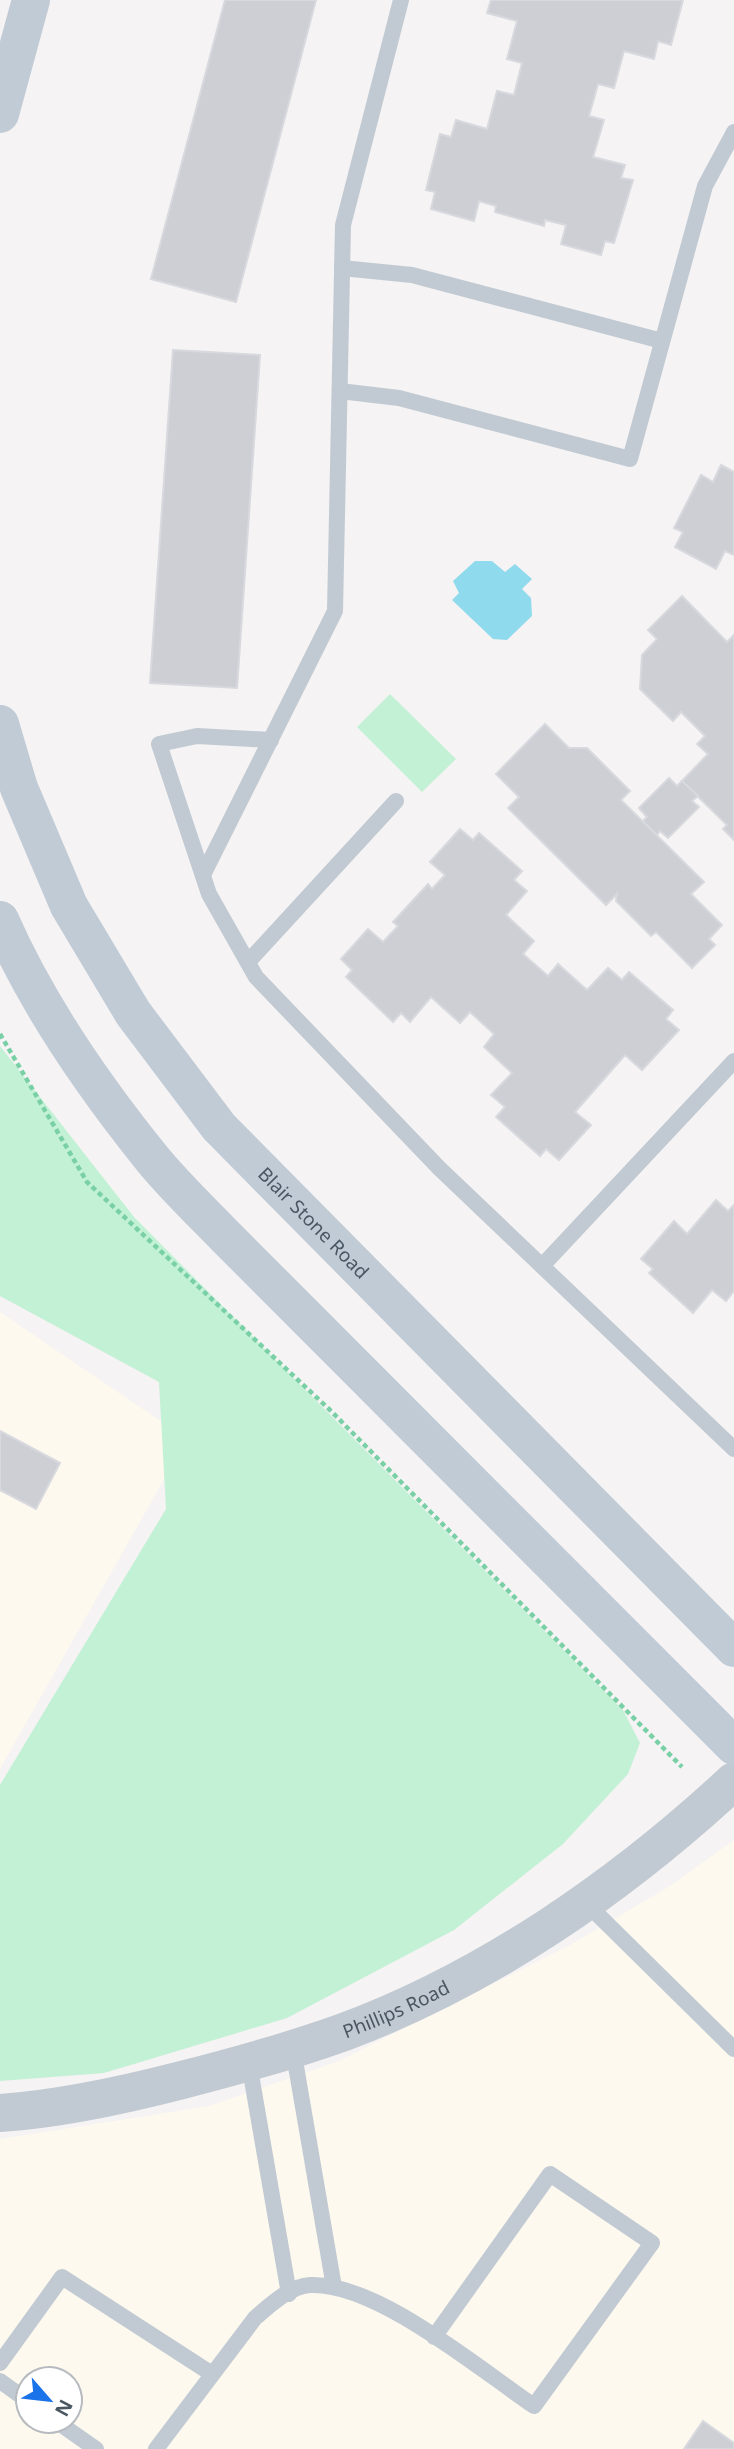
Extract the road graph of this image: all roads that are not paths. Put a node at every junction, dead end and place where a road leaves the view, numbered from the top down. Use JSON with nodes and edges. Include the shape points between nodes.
{"nodes":[{"id":1,"x":31,"y":0,"type":"edge"},
{"id":2,"x":401,"y":0,"type":"edge"},
{"id":3,"x":0,"y":114,"type":"edge"},
{"id":4,"x":734,"y":132,"type":"edge"},
{"id":5,"x":342,"y":268,"type":"junction"},
{"id":6,"x":662,"y":341,"type":"junction"},
{"id":7,"x":340,"y":391,"type":"junction"},
{"id":8,"x":0,"y":724,"type":"edge"},
{"id":9,"x":271,"y":740,"type":"junction"},
{"id":10,"x":396,"y":802,"type":"dead end"},
{"id":11,"x":203,"y":875,"type":"junction"},
{"id":12,"x":0,"y":920,"type":"edge"},
{"id":13,"x":248,"y":962,"type":"junction"},
{"id":14,"x":734,"y":1061,"type":"edge"},
{"id":15,"x":542,"y":1266,"type":"junction"},
{"id":16,"x":734,"y":1449,"type":"edge"},
{"id":17,"x":734,"y":1648,"type":"edge"},
{"id":18,"x":734,"y":1746,"type":"edge"},
{"id":19,"x":734,"y":1781,"type":"edge"},
{"id":20,"x":585,"y":1902,"type":"junction"},
{"id":21,"x":292,"y":2049,"type":"junction"},
{"id":22,"x":734,"y":2049,"type":"edge"},
{"id":23,"x":249,"y":2063,"type":"junction"},
{"id":24,"x":0,"y":2113,"type":"edge"},
{"id":25,"x":334,"y":2287,"type":"junction"},
{"id":26,"x":289,"y":2294,"type":"junction"},
{"id":27,"x":434,"y":2337,"type":"junction"},
{"id":28,"x":0,"y":2363,"type":"edge"},
{"id":29,"x":212,"y":2374,"type":"junction"},
{"id":30,"x":76,"y":2435,"type":"edge"},
{"id":31,"x":96,"y":2449,"type":"edge"},
{"id":32,"x":156,"y":2449,"type":"edge"}],
"edges":[{"from":1,"to":3,"type":"main road"},
{"from":2,"to":5,"type":"lane","via":[[343,225]]},
{"from":4,"to":6,"type":"lane","via":[[705,186]]},
{"from":5,"to":6,"type":"lane","via":[[412,275]]},
{"from":5,"to":7,"type":"lane"},
{"from":6,"to":7,"type":"lane","via":[[630,459],[400,398]]},
{"from":7,"to":9,"type":"lane","via":[[335,611]]},
{"from":8,"to":17,"type":"main road","name":"Blair Stone Road","via":[[19,788],[69,906],[133,1013],[219,1127]]},
{"from":9,"to":11,"type":"lane"},
{"from":9,"to":11,"type":"lane","via":[[197,736],[159,744]]},
{"from":10,"to":13,"type":"lane"},
{"from":11,"to":13,"type":"lane"},
{"from":12,"to":18,"type":"main road","via":[[75,1054],[151,1157]]},
{"from":13,"to":15,"type":"lane","via":[[256,977],[322,1048]]},
{"from":14,"to":15,"type":"lane"},
{"from":15,"to":16,"type":"lane"},
{"from":19,"to":20,"type":"street","name":"Phillips Road","via":[[675,1835]]},
{"from":20,"to":21,"type":"street","name":"Phillips Road","via":[[509,1951],[435,1990],[347,2031]]},
{"from":20,"to":22,"type":"lane"},
{"from":21,"to":23,"type":"street","name":"Phillips Road"},
{"from":21,"to":25,"type":"lane"},
{"from":23,"to":24,"type":"street","name":"Phillips Road","via":[[134,2092]]},
{"from":23,"to":26,"type":"lane"},
{"from":25,"to":26,"type":"lane","via":[[307,2285]]},
{"from":25,"to":27,"type":"lane","via":[[387,2306]]},
{"from":26,"to":29,"type":"lane","via":[[255,2318]]},
{"from":27,"to":27,"type":"lane","via":[[534,2406],[652,2243],[550,2174]]},
{"from":28,"to":29,"type":"lane","via":[[62,2277]]},
{"from":29,"to":32,"type":"lane"},
{"from":30,"to":31,"type":"lane"}]}
